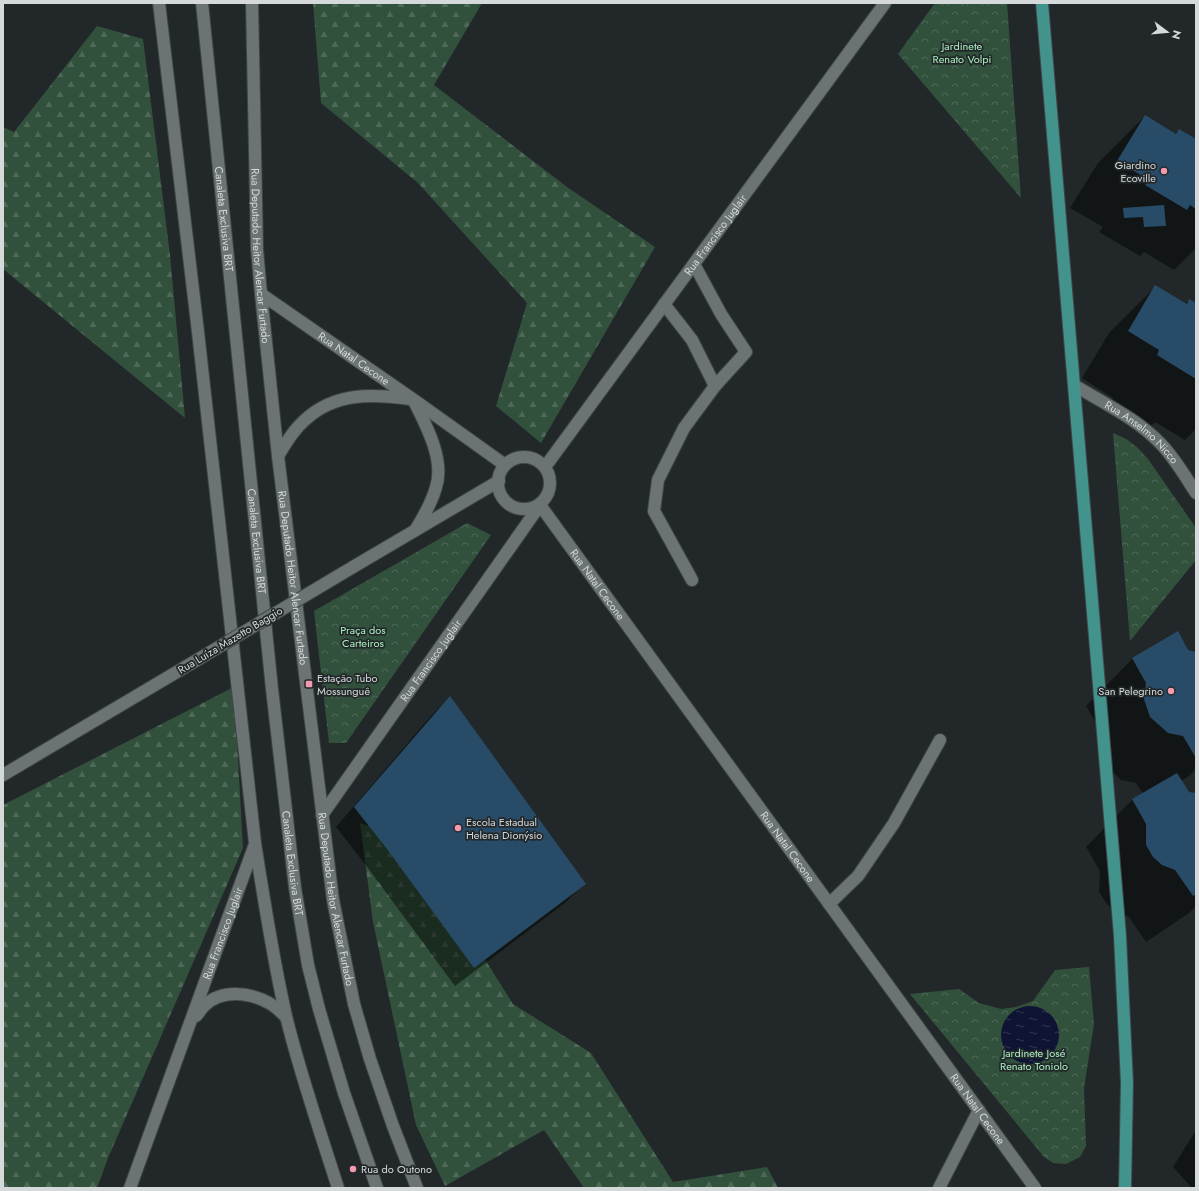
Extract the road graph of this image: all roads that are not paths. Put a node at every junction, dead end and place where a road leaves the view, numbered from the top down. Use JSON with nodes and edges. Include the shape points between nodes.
{"nodes":[{"id":1,"x":159,"y":3,"type":"edge"},
{"id":2,"x":202,"y":3,"type":"edge"},
{"id":3,"x":252,"y":3,"type":"edge"},
{"id":4,"x":885,"y":3,"type":"edge"},
{"id":5,"x":1042,"y":3,"type":"edge"},
{"id":6,"x":694,"y":264,"type":"junction"},
{"id":7,"x":261,"y":294,"type":"junction"},
{"id":8,"x":664,"y":304,"type":"junction"},
{"id":9,"x":1074,"y":385,"type":"junction"},
{"id":10,"x":715,"y":386,"type":"junction"},
{"id":11,"x":414,"y":400,"type":"junction"},
{"id":12,"x":278,"y":456,"type":"junction"},
{"id":13,"x":505,"y":465,"type":"junction"},
{"id":14,"x":545,"y":466,"type":"junction"},
{"id":15,"x":498,"y":481,"type":"junction"},
{"id":16,"x":1196,"y":493,"type":"edge"},
{"id":17,"x":540,"y":505,"type":"junction"},
{"id":18,"x":416,"y":530,"type":"junction"},
{"id":19,"x":692,"y":580,"type":"dead end"},
{"id":20,"x":940,"y":740,"type":"dead end"},
{"id":21,"x":3,"y":775,"type":"edge"},
{"id":22,"x":322,"y":815,"type":"junction"},
{"id":23,"x":255,"y":843,"type":"junction"},
{"id":24,"x":829,"y":904,"type":"junction"},
{"id":25,"x":286,"y":1017,"type":"junction"},
{"id":26,"x":190,"y":1023,"type":"junction"},
{"id":27,"x":979,"y":1110,"type":"junction"},
{"id":28,"x":130,"y":1188,"type":"edge"},
{"id":29,"x":338,"y":1188,"type":"edge"},
{"id":30,"x":377,"y":1188,"type":"edge"},
{"id":31,"x":417,"y":1188,"type":"edge"},
{"id":32,"x":938,"y":1188,"type":"edge"},
{"id":33,"x":1035,"y":1188,"type":"edge"},
{"id":34,"x":1125,"y":1188,"type":"edge"}],
"edges":[{"from":1,"to":23,"type":"street"},
{"from":2,"to":30,"type":"street","name":"Canaleta Exclusiva BRT","via":[[272,689],[295,888],[308,965],[319,1009],[344,1093]]},
{"from":3,"to":7,"type":"street","name":"Rua Deputado Heitor Alencar Furtado","via":[[257,249]]},
{"from":4,"to":6,"type":"street","name":"Rua Francisco Juglair"},
{"from":5,"to":9,"type":"main road"},
{"from":6,"to":8,"type":"street","name":"Rua Francisco Juglair"},
{"from":6,"to":10,"type":"street","via":[[746,352]]},
{"from":7,"to":11,"type":"street","name":"Rua Natal Cecone"},
{"from":7,"to":12,"type":"street","name":"Rua Deputado Heitor Alencar Furtado"},
{"from":8,"to":10,"type":"street","via":[[692,340]]},
{"from":8,"to":14,"type":"street","name":"Rua Francisco Juglair"},
{"from":9,"to":16,"type":"street","name":"Rua Anselmo Nicco","via":[[1127,417],[1161,444]]},
{"from":9,"to":34,"type":"main road","via":[[1120,936],[1127,1083]]},
{"from":10,"to":19,"type":"street","via":[[684,428],[658,480],[654,511]]},
{"from":11,"to":12,"type":"street","via":[[384,395],[335,401],[306,419],[291,435]]},
{"from":11,"to":13,"type":"street","name":"Rua Natal Cecone"},
{"from":11,"to":18,"type":"street","via":[[435,449],[438,467],[437,485]]},
{"from":12,"to":22,"type":"street","name":"Rua Deputado Heitor Alencar Furtado"},
{"from":13,"to":14,"type":"street","via":[[521,457],[530,457]]},
{"from":13,"to":15,"type":"street"},
{"from":14,"to":17,"type":"street","via":[[551,483],[546,498]]},
{"from":15,"to":17,"type":"street","via":[[502,498],[508,504],[524,510]]},
{"from":15,"to":18,"type":"street","name":"Rua Luíza Mazetto Baggio"},
{"from":17,"to":22,"type":"street","name":"Rua Francisco Juglair"},
{"from":17,"to":24,"type":"street","name":"Rua Natal Cecone"},
{"from":18,"to":21,"type":"street","name":"Rua Luíza Mazetto Baggio","bridge":true},
{"from":20,"to":24,"type":"street","via":[[890,829],[858,876]]},
{"from":22,"to":31,"type":"street","name":"Rua Deputado Heitor Alencar Furtado","via":[[333,900],[354,1004],[393,1126]]},
{"from":23,"to":25,"type":"street"},
{"from":23,"to":26,"type":"street","name":"Rua Francisco Juglair"},
{"from":24,"to":27,"type":"street","name":"Rua Natal Cecone"},
{"from":25,"to":26,"type":"street","name":"Rua Francisco Juglair","via":[[270,1003],[250,995],[234,994],[219,997],[204,1006]]},
{"from":25,"to":29,"type":"street"},
{"from":26,"to":28,"type":"street","name":"Rua Francisco Juglair"},
{"from":27,"to":32,"type":"street"},
{"from":27,"to":33,"type":"street","name":"Rua Natal Cecone"}]}
